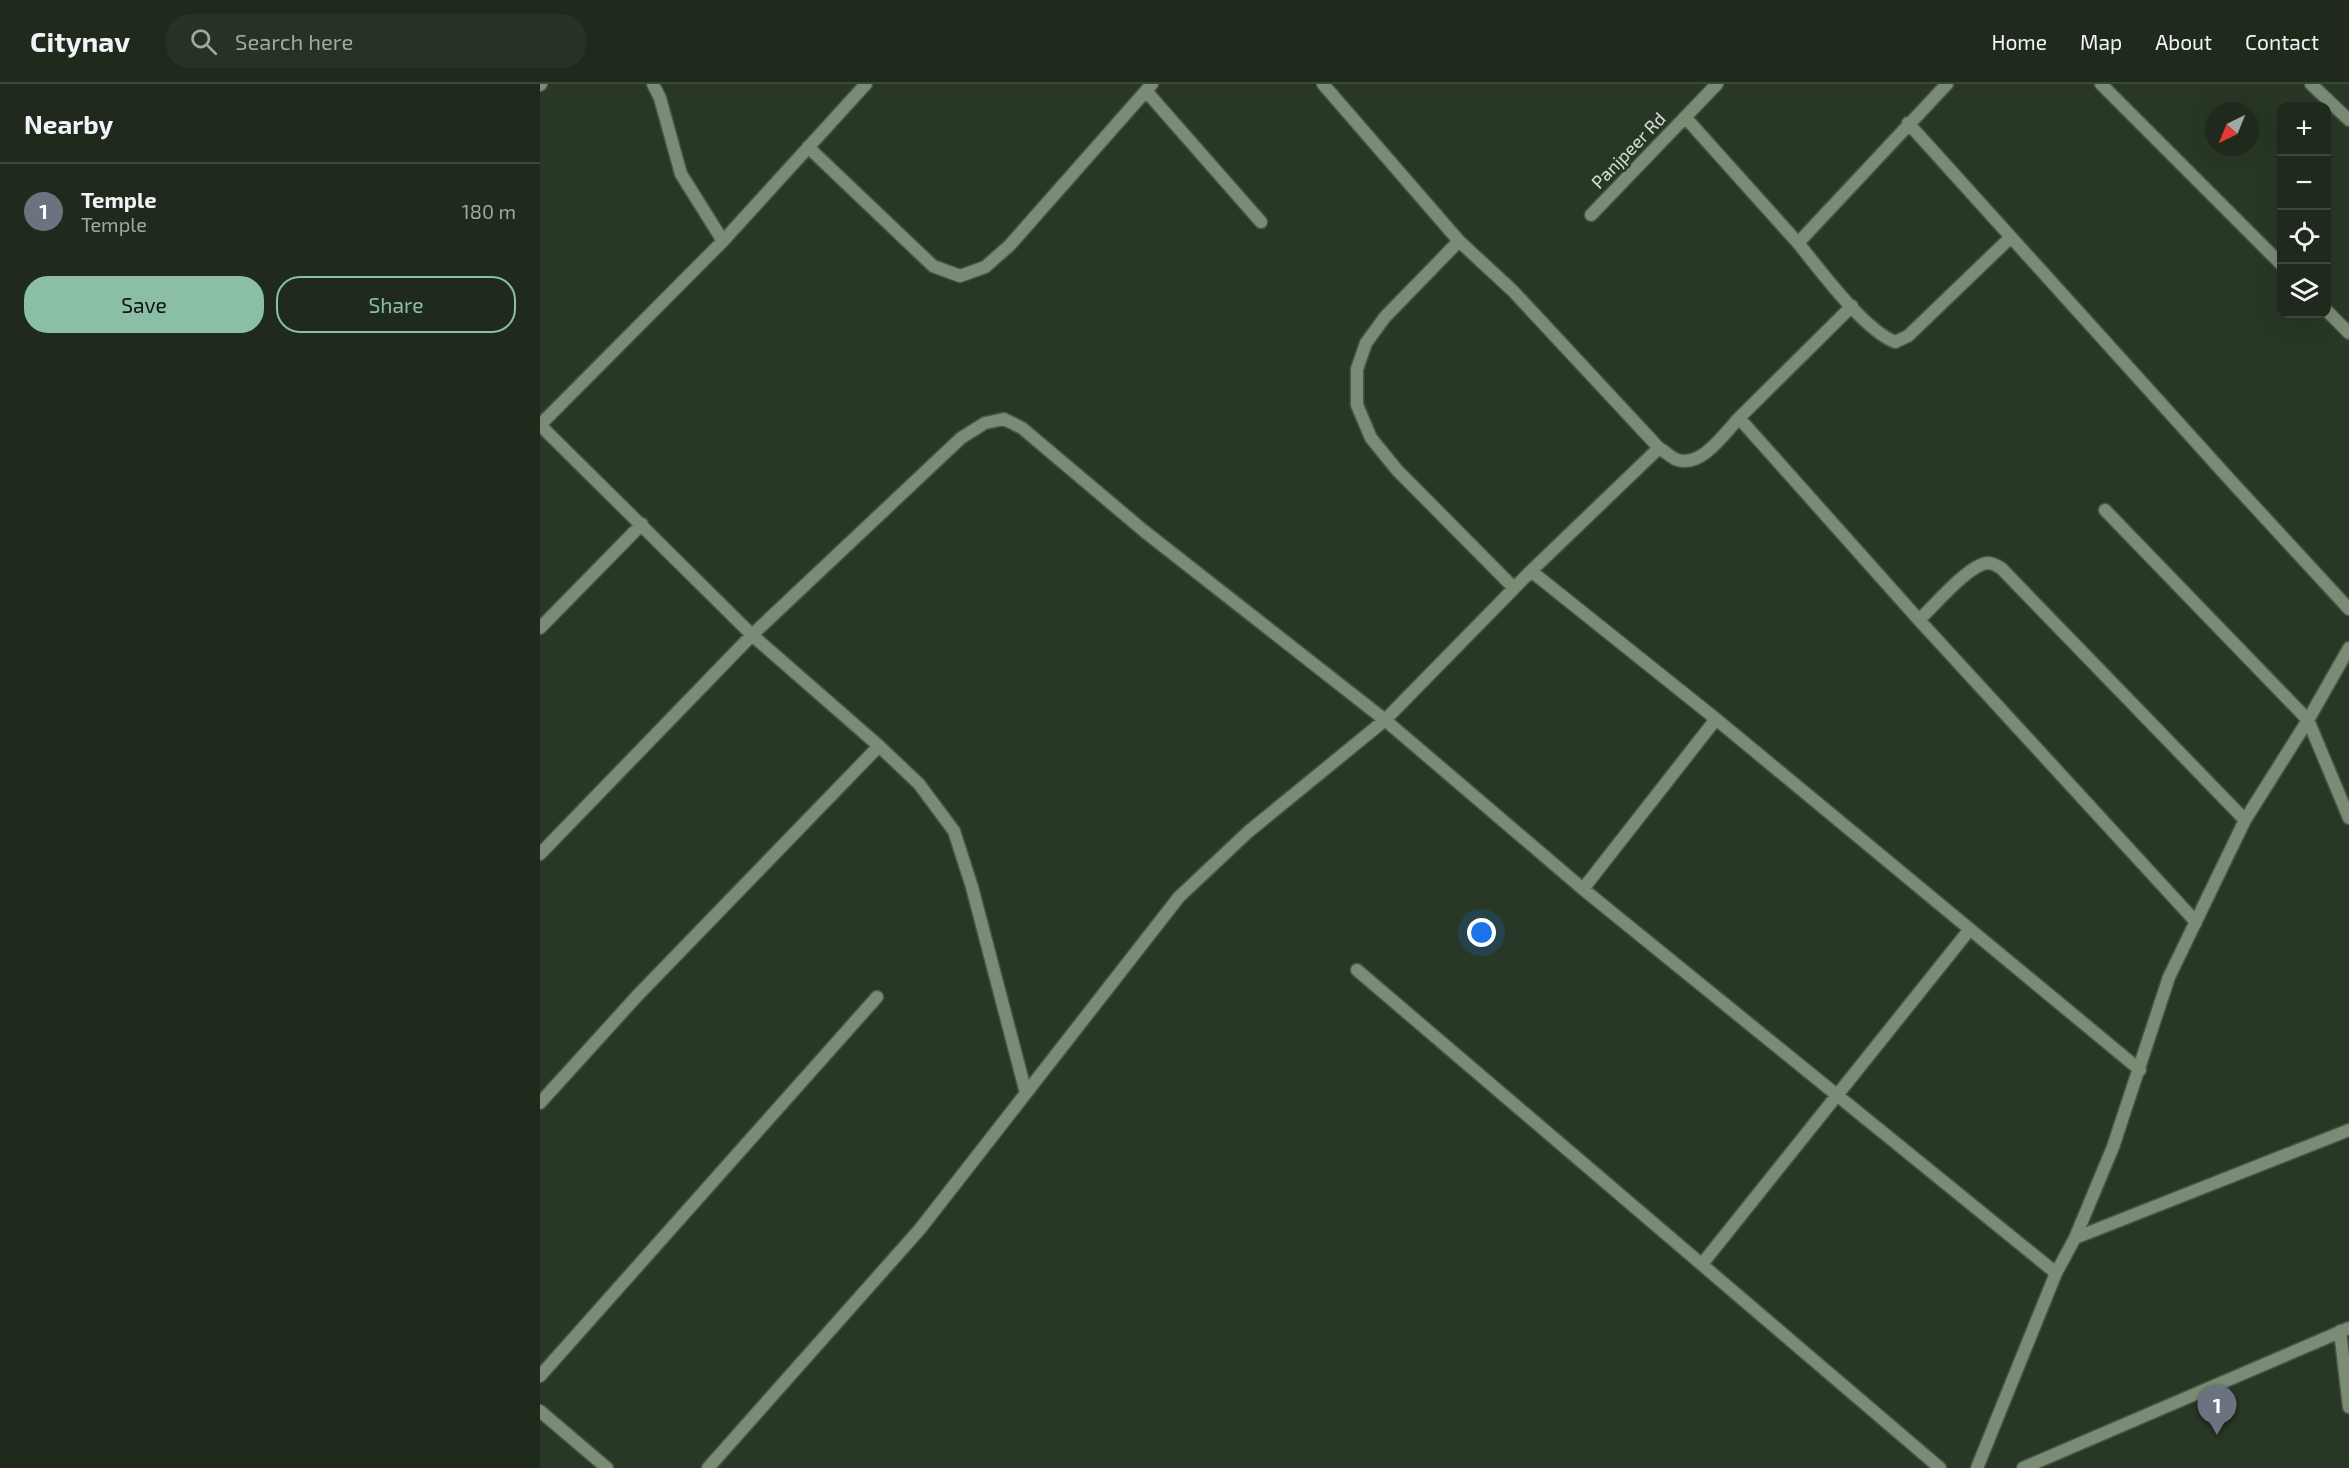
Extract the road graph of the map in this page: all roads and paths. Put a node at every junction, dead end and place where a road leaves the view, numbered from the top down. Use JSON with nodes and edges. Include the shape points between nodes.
{"nodes":[{"id":1,"x":652,"y":84,"type":"edge"},
{"id":2,"x":866,"y":84,"type":"edge"},
{"id":3,"x":1323,"y":84,"type":"edge"},
{"id":4,"x":1717,"y":84,"type":"edge"},
{"id":5,"x":1947,"y":84,"type":"edge"},
{"id":6,"x":2101,"y":84,"type":"edge"},
{"id":7,"x":2311,"y":84,"type":"edge"},
{"id":8,"x":1149,"y":87,"type":"edge"},
{"id":9,"x":1684,"y":117,"type":"junction"},
{"id":10,"x":2349,"y":120,"type":"edge"},
{"id":11,"x":1908,"y":123,"type":"junction"},
{"id":12,"x":808,"y":147,"type":"junction"},
{"id":13,"x":1591,"y":215,"type":"dead end"},
{"id":14,"x":1262,"y":222,"type":"dead end"},
{"id":15,"x":2011,"y":237,"type":"junction"},
{"id":16,"x":723,"y":241,"type":"junction"},
{"id":17,"x":1460,"y":241,"type":"junction"},
{"id":18,"x":1798,"y":243,"type":"junction"},
{"id":19,"x":2281,"y":264,"type":"edge"},
{"id":20,"x":1852,"y":306,"type":"junction"},
{"id":21,"x":2331,"y":315,"type":"edge"},
{"id":22,"x":2349,"y":333,"type":"edge"},
{"id":23,"x":1739,"y":418,"type":"junction"},
{"id":24,"x":541,"y":426,"type":"edge"},
{"id":25,"x":1659,"y":448,"type":"junction"},
{"id":26,"x":2105,"y":510,"type":"dead end"},
{"id":27,"x":642,"y":524,"type":"junction"},
{"id":28,"x":1531,"y":571,"type":"junction"},
{"id":29,"x":1514,"y":588,"type":"junction"},
{"id":30,"x":2349,"y":609,"type":"edge"},
{"id":31,"x":1919,"y":620,"type":"junction"},
{"id":32,"x":540,"y":628,"type":"edge"},
{"id":33,"x":752,"y":635,"type":"junction"},
{"id":34,"x":2349,"y":648,"type":"edge"},
{"id":35,"x":1716,"y":719,"type":"junction"},
{"id":36,"x":1385,"y":720,"type":"junction"},
{"id":37,"x":2308,"y":720,"type":"junction"},
{"id":38,"x":879,"y":746,"type":"junction"},
{"id":39,"x":2349,"y":818,"type":"edge"},
{"id":40,"x":2245,"y":820,"type":"junction"},
{"id":41,"x":540,"y":854,"type":"edge"},
{"id":42,"x":1583,"y":889,"type":"junction"},
{"id":43,"x":2196,"y":922,"type":"junction"},
{"id":44,"x":1970,"y":929,"type":"junction"},
{"id":45,"x":1357,"y":970,"type":"dead end"},
{"id":46,"x":878,"y":997,"type":"dead end"},
{"id":47,"x":2140,"y":1070,"type":"junction"},
{"id":48,"x":1026,"y":1093,"type":"junction"},
{"id":49,"x":1837,"y":1096,"type":"junction"},
{"id":50,"x":540,"y":1103,"type":"edge"},
{"id":51,"x":2349,"y":1130,"type":"edge"},
{"id":52,"x":2075,"y":1238,"type":"junction"},
{"id":53,"x":1702,"y":1264,"type":"junction"},
{"id":54,"x":2056,"y":1273,"type":"junction"},
{"id":55,"x":2345,"y":1329,"type":"edge"},
{"id":56,"x":540,"y":1376,"type":"edge"},
{"id":57,"x":2349,"y":1407,"type":"edge"},
{"id":58,"x":540,"y":1411,"type":"edge"},
{"id":59,"x":607,"y":1468,"type":"edge"},
{"id":60,"x":708,"y":1468,"type":"edge"},
{"id":61,"x":1940,"y":1468,"type":"edge"},
{"id":62,"x":1977,"y":1468,"type":"edge"},
{"id":63,"x":2022,"y":1468,"type":"edge"}],
"edges":[{"from":1,"to":16,"type":"street","via":[[660,98],[681,174]]},
{"from":2,"to":12,"type":"street"},
{"from":3,"to":17,"type":"street"},
{"from":4,"to":9,"type":"street","name":"Panjpeer Rd"},
{"from":5,"to":11,"type":"street"},
{"from":6,"to":19,"type":"street"},
{"from":7,"to":10,"type":"street"},
{"from":8,"to":12,"type":"street","via":[[1009,246],[985,267],[960,276],[933,266]]},
{"from":8,"to":14,"type":"street"},
{"from":9,"to":13,"type":"street","name":"Panjpeer Rd"},
{"from":9,"to":18,"type":"street"},
{"from":11,"to":15,"type":"street"},
{"from":11,"to":18,"type":"street"},
{"from":12,"to":16,"type":"street"},
{"from":15,"to":20,"type":"street","via":[[1908,336],[1895,342],[1883,337]]},
{"from":15,"to":30,"type":"street"},
{"from":16,"to":24,"type":"street"},
{"from":17,"to":25,"type":"street","via":[[1513,291]]},
{"from":17,"to":29,"type":"street","via":[[1385,317],[1366,343],[1357,369],[1357,405],[1371,438],[1397,470]]},
{"from":18,"to":20,"type":"street"},
{"from":20,"to":23,"type":"street"},
{"from":21,"to":22,"type":"street"},
{"from":23,"to":25,"type":"street","via":[[1704,454],[1691,461],[1677,459]]},
{"from":23,"to":31,"type":"street"},
{"from":24,"to":27,"type":"street"},
{"from":25,"to":28,"type":"street"},
{"from":26,"to":37,"type":"street"},
{"from":27,"to":32,"type":"street"},
{"from":27,"to":33,"type":"street"},
{"from":28,"to":29,"type":"street"},
{"from":28,"to":35,"type":"street"},
{"from":29,"to":36,"type":"street"},
{"from":31,"to":40,"type":"street","via":[[1982,564],[2001,568]]},
{"from":31,"to":43,"type":"street"},
{"from":33,"to":36,"type":"street","via":[[961,438],[985,423],[1004,419],[1022,428],[1144,531]]},
{"from":33,"to":38,"type":"street"},
{"from":33,"to":41,"type":"street"},
{"from":34,"to":37,"type":"street"},
{"from":35,"to":42,"type":"street"},
{"from":35,"to":44,"type":"street"},
{"from":36,"to":42,"type":"street"},
{"from":36,"to":48,"type":"street","via":[[1248,832],[1179,897]]},
{"from":37,"to":39,"type":"street"},
{"from":37,"to":40,"type":"street"},
{"from":38,"to":48,"type":"street","via":[[919,784],[954,831]]},
{"from":38,"to":50,"type":"street","via":[[637,996]]},
{"from":40,"to":43,"type":"street"},
{"from":42,"to":49,"type":"street"},
{"from":43,"to":47,"type":"street","via":[[2169,977]]},
{"from":44,"to":47,"type":"street"},
{"from":44,"to":49,"type":"street"},
{"from":45,"to":53,"type":"street"},
{"from":46,"to":56,"type":"street"},
{"from":47,"to":52,"type":"street"},
{"from":48,"to":60,"type":"street","via":[[920,1228]]},
{"from":49,"to":53,"type":"street"},
{"from":49,"to":54,"type":"street"},
{"from":51,"to":52,"type":"street"},
{"from":52,"to":54,"type":"street"},
{"from":53,"to":61,"type":"street"},
{"from":54,"to":62,"type":"street"},
{"from":55,"to":57,"type":"street"},
{"from":55,"to":63,"type":"street"},
{"from":58,"to":59,"type":"street"}]}
